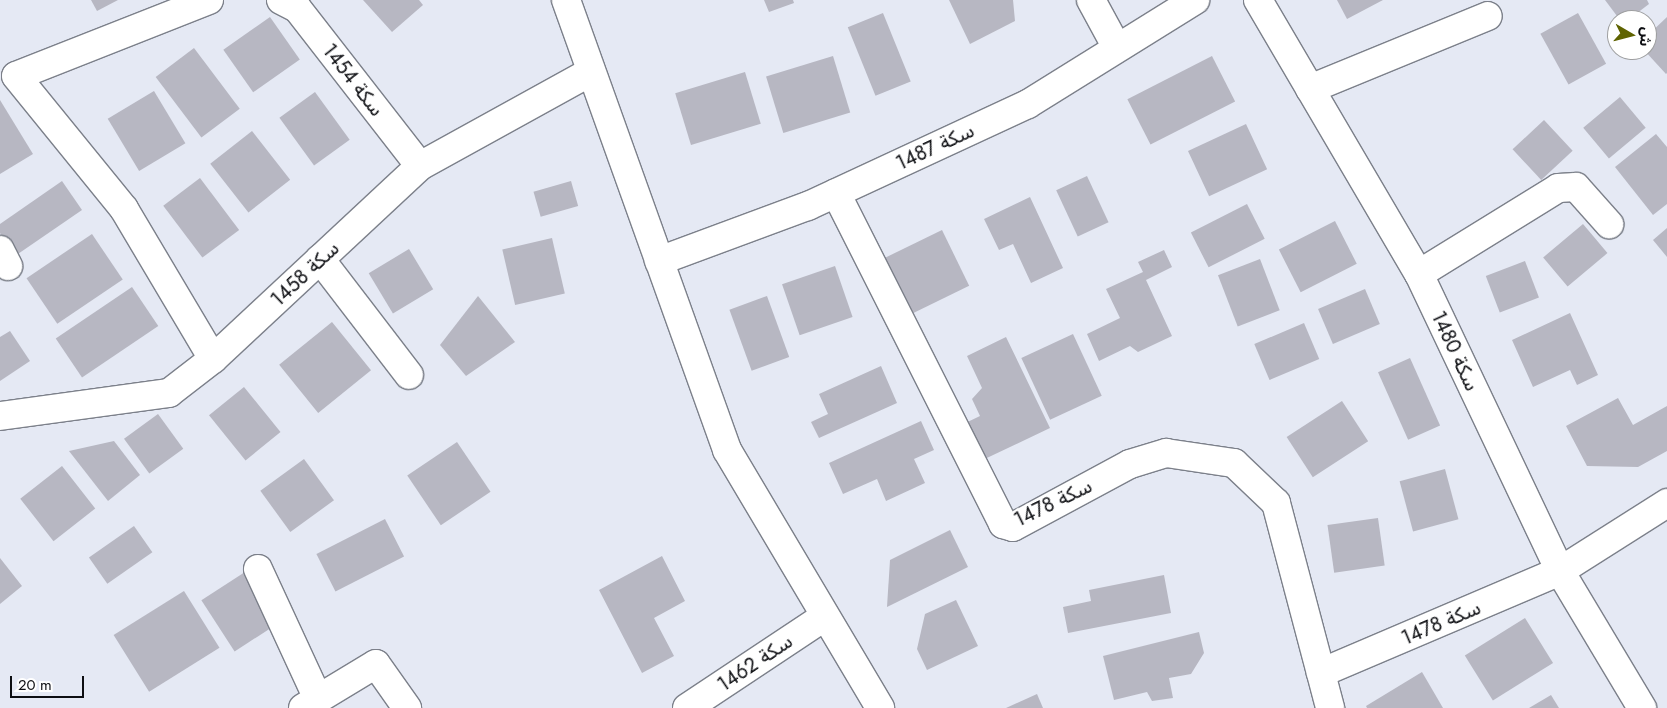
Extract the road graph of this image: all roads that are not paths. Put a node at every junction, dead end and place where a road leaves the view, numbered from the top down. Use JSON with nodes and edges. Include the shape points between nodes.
{"nodes":[{"id":1,"x":209,"y":0,"type":"edge"},
{"id":2,"x":566,"y":0,"type":"edge"},
{"id":3,"x":1091,"y":0,"type":"edge"},
{"id":4,"x":1195,"y":0,"type":"edge"},
{"id":5,"x":1258,"y":0,"type":"edge"},
{"id":6,"x":295,"y":3,"type":"edge"},
{"id":7,"x":1488,"y":16,"type":"dead end"},
{"id":8,"x":1116,"y":46,"type":"junction"},
{"id":9,"x":590,"y":72,"type":"junction"},
{"id":10,"x":8,"y":78,"type":"edge"},
{"id":11,"x":1310,"y":89,"type":"junction"},
{"id":12,"x":420,"y":166,"type":"junction"},
{"id":13,"x":836,"y":193,"type":"junction"},
{"id":14,"x":1608,"y":224,"type":"dead end"},
{"id":15,"x":320,"y":259,"type":"junction"},
{"id":16,"x":659,"y":261,"type":"junction"},
{"id":17,"x":1419,"y":274,"type":"junction"},
{"id":18,"x":213,"y":359,"type":"junction"},
{"id":19,"x":409,"y":375,"type":"dead end"},
{"id":20,"x":0,"y":416,"type":"edge"},
{"id":21,"x":1667,"y":503,"type":"edge"},
{"id":22,"x":258,"y":569,"type":"dead end"},
{"id":23,"x":1560,"y":571,"type":"junction"},
{"id":24,"x":824,"y":617,"type":"junction"},
{"id":25,"x":1322,"y":673,"type":"junction"},
{"id":26,"x":310,"y":704,"type":"edge"},
{"id":27,"x":407,"y":708,"type":"edge"},
{"id":28,"x":687,"y":708,"type":"edge"},
{"id":29,"x":880,"y":708,"type":"edge"},
{"id":30,"x":1330,"y":708,"type":"edge"},
{"id":31,"x":1642,"y":708,"type":"edge"}],
"edges":[{"from":1,"to":10,"type":"street"},
{"from":2,"to":9,"type":"street"},
{"from":3,"to":8,"type":"street"},
{"from":4,"to":8,"type":"street","name":"سكة 1487"},
{"from":5,"to":11,"type":"street","name":"سكة 1480"},
{"from":6,"to":12,"type":"street","name":"سكة 1454"},
{"from":7,"to":11,"type":"street"},
{"from":8,"to":13,"type":"street","name":"سكة 1487","via":[[1028,104]]},
{"from":9,"to":12,"type":"street","name":"سكة 1458"},
{"from":9,"to":16,"type":"street"},
{"from":10,"to":18,"type":"street","via":[[124,209]]},
{"from":11,"to":17,"type":"street","name":"سكة 1480"},
{"from":12,"to":15,"type":"street","name":"سكة 1458"},
{"from":13,"to":16,"type":"street","name":"سكة 1487"},
{"from":13,"to":25,"type":"street","name":"سكة 1478","via":[[1003,524],[1013,526],[1130,464],[1166,453],[1234,463],[1276,503]]},
{"from":14,"to":17,"type":"street","via":[[1576,187],[1558,188]]},
{"from":15,"to":18,"type":"street","name":"سكة 1458"},
{"from":15,"to":19,"type":"street"},
{"from":16,"to":24,"type":"street","via":[[727,450]]},
{"from":17,"to":23,"type":"street","name":"سكة 1480"},
{"from":18,"to":20,"type":"street","name":"سكة 1458","via":[[169,394]]},
{"from":21,"to":23,"type":"street","name":"سكة 1478"},
{"from":22,"to":26,"type":"street"},
{"from":23,"to":25,"type":"street","name":"سكة 1478"},
{"from":23,"to":31,"type":"street","name":"سكة 1480"},
{"from":24,"to":28,"type":"street","name":"سكة 1462"},
{"from":24,"to":29,"type":"street"},
{"from":25,"to":30,"type":"street","name":"سكة 1478"},
{"from":26,"to":27,"type":"street","via":[[376,664]]}]}
